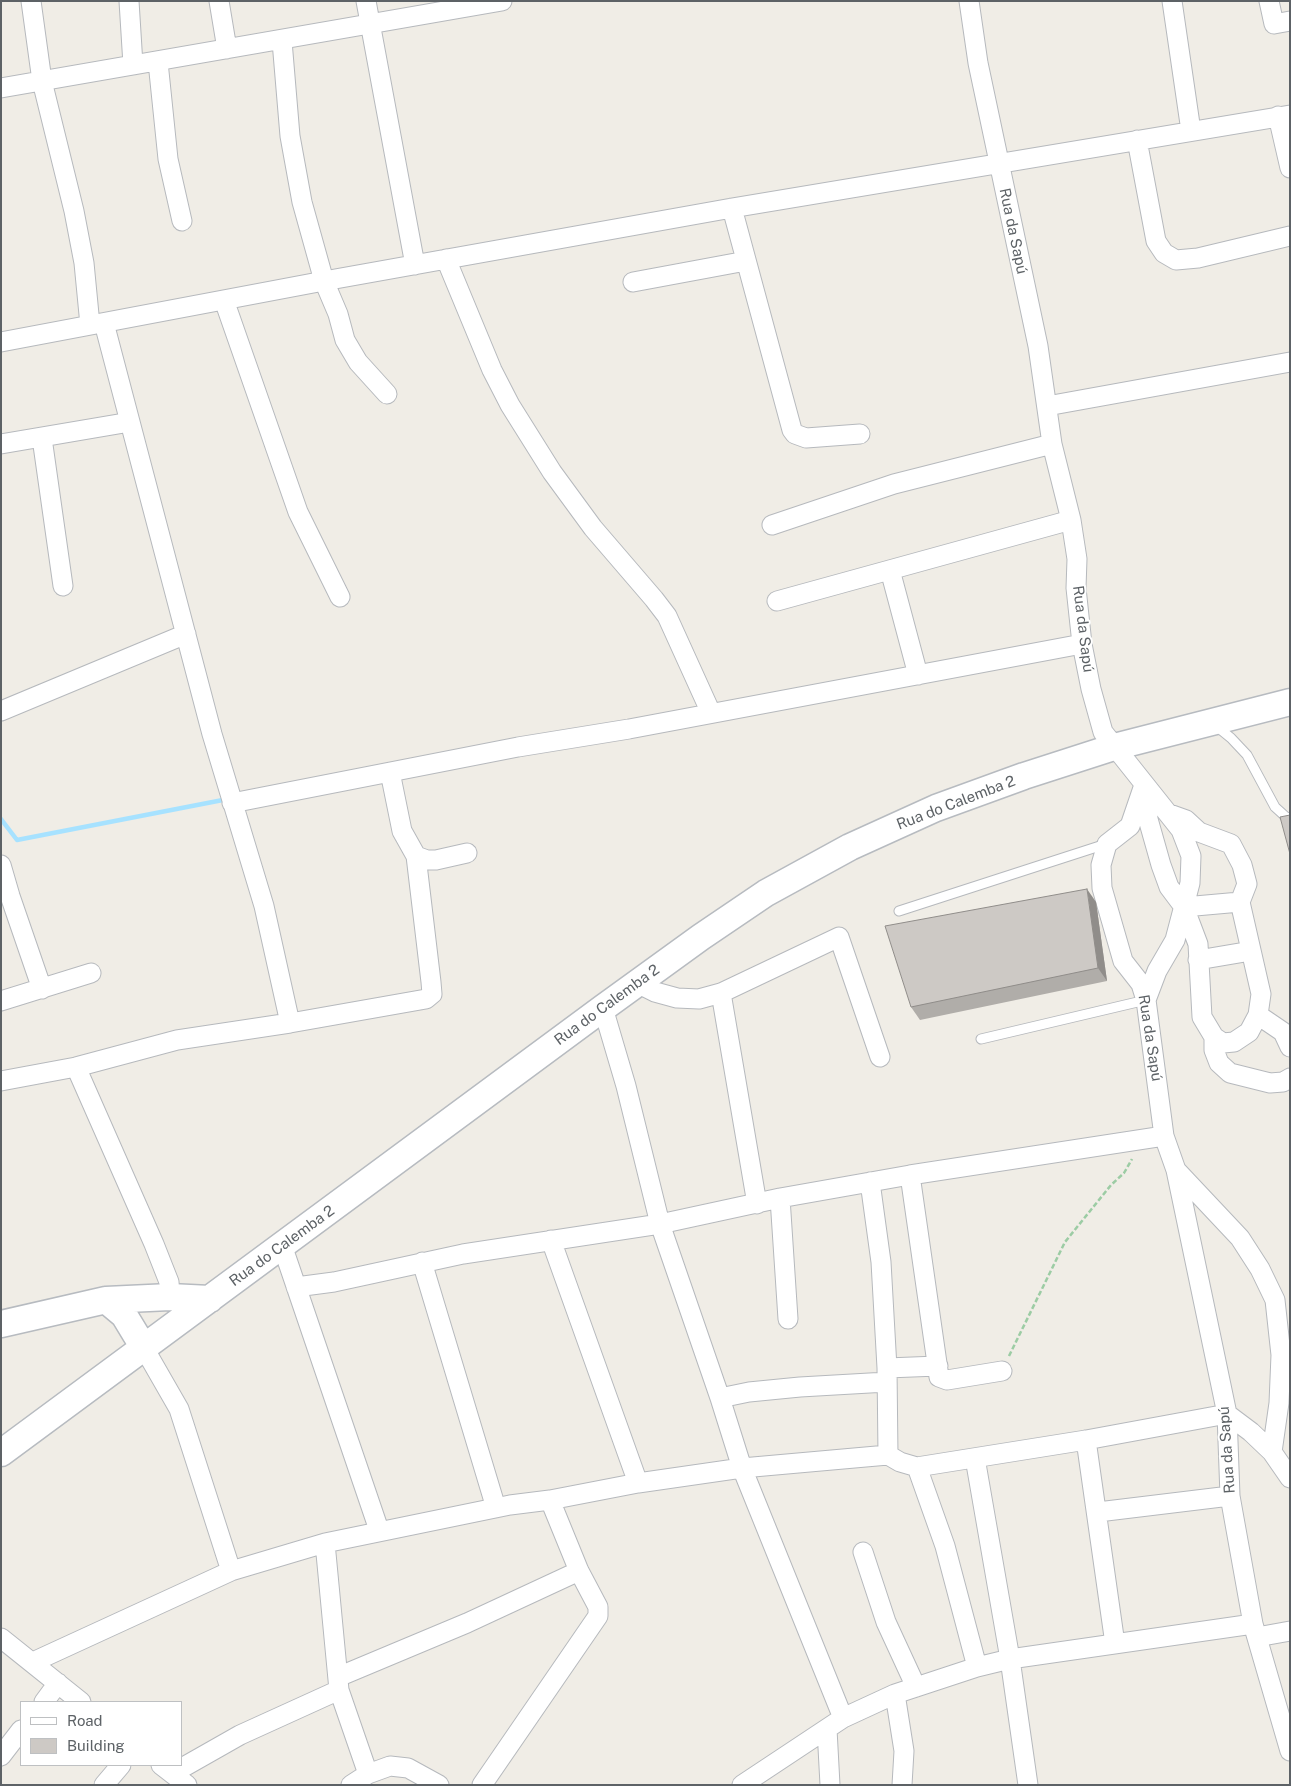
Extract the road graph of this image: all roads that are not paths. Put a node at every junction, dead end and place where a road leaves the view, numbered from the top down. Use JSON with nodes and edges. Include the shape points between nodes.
{"nodes":[{"id":1,"x":31,"y":1,"type":"edge"},
{"id":2,"x":129,"y":1,"type":"edge"},
{"id":3,"x":219,"y":1,"type":"edge"},
{"id":4,"x":366,"y":1,"type":"edge"},
{"id":5,"x":502,"y":1,"type":"edge"},
{"id":6,"x":969,"y":1,"type":"edge"},
{"id":7,"x":1172,"y":1,"type":"edge"},
{"id":8,"x":1269,"y":1,"type":"edge"},
{"id":9,"x":1290,"y":20,"type":"edge"},
{"id":10,"x":368,"y":24,"type":"junction"},
{"id":11,"x":282,"y":41,"type":"junction"},
{"id":12,"x":227,"y":49,"type":"junction"},
{"id":13,"x":158,"y":62,"type":"junction"},
{"id":14,"x":133,"y":65,"type":"junction"},
{"id":15,"x":42,"y":81,"type":"junction"},
{"id":16,"x":1,"y":88,"type":"edge"},
{"id":17,"x":1284,"y":116,"type":"edge"},
{"id":18,"x":1191,"y":131,"type":"junction"},
{"id":19,"x":1137,"y":140,"type":"junction"},
{"id":20,"x":998,"y":163,"type":"junction"},
{"id":21,"x":1290,"y":168,"type":"edge"},
{"id":22,"x":732,"y":208,"type":"junction"},
{"id":23,"x":182,"y":221,"type":"dead end"},
{"id":24,"x":1290,"y":236,"type":"edge"},
{"id":25,"x":446,"y":259,"type":"junction"},
{"id":26,"x":746,"y":260,"type":"junction"},
{"id":27,"x":416,"y":265,"type":"junction"},
{"id":28,"x":324,"y":281,"type":"junction"},
{"id":29,"x":632,"y":282,"type":"dead end"},
{"id":30,"x":224,"y":300,"type":"junction"},
{"id":31,"x":97,"y":324,"type":"junction"},
{"id":32,"x":1,"y":342,"type":"edge"},
{"id":33,"x":1290,"y":362,"type":"edge"},
{"id":34,"x":387,"y":394,"type":"dead end"},
{"id":35,"x":1047,"y":406,"type":"junction"},
{"id":36,"x":130,"y":422,"type":"junction"},
{"id":37,"x":860,"y":434,"type":"dead end"},
{"id":38,"x":42,"y":438,"type":"junction"},
{"id":39,"x":1,"y":444,"type":"edge"},
{"id":40,"x":1052,"y":444,"type":"junction"},
{"id":41,"x":1071,"y":520,"type":"junction"},
{"id":42,"x":772,"y":525,"type":"dead end"},
{"id":43,"x":890,"y":570,"type":"junction"},
{"id":44,"x":63,"y":586,"type":"dead end"},
{"id":45,"x":340,"y":597,"type":"dead end"},
{"id":46,"x":777,"y":601,"type":"dead end"},
{"id":47,"x":186,"y":634,"type":"junction"},
{"id":48,"x":1082,"y":644,"type":"junction"},
{"id":49,"x":918,"y":675,"type":"junction"},
{"id":50,"x":1290,"y":702,"type":"edge"},
{"id":51,"x":1,"y":711,"type":"edge"},
{"id":52,"x":710,"y":713,"type":"junction"},
{"id":53,"x":1213,"y":723,"type":"junction"},
{"id":54,"x":1114,"y":747,"type":"junction"},
{"id":55,"x":390,"y":772,"type":"junction"},
{"id":56,"x":1144,"y":785,"type":"junction"},
{"id":57,"x":232,"y":803,"type":"junction"},
{"id":58,"x":1157,"y":816,"type":"junction"},
{"id":59,"x":1290,"y":818,"type":"edge"},
{"id":60,"x":1130,"y":826,"type":"junction"},
{"id":61,"x":1107,"y":844,"type":"junction"},
{"id":62,"x":467,"y":853,"type":"dead end"},
{"id":63,"x":416,"y":856,"type":"junction"},
{"id":64,"x":1,"y":865,"type":"edge"},
{"id":65,"x":1240,"y":902,"type":"junction"},
{"id":66,"x":1184,"y":907,"type":"junction"},
{"id":67,"x":900,"y":911,"type":"dead end"},
{"id":68,"x":1251,"y":951,"type":"junction"},
{"id":69,"x":1198,"y":960,"type":"junction"},
{"id":70,"x":91,"y":973,"type":"dead end"},
{"id":71,"x":637,"y":983,"type":"junction"},
{"id":72,"x":42,"y":988,"type":"junction"},
{"id":73,"x":721,"y":993,"type":"junction"},
{"id":74,"x":1146,"y":1000,"type":"junction"},
{"id":75,"x":1,"y":1002,"type":"edge"},
{"id":76,"x":602,"y":1008,"type":"junction"},
{"id":77,"x":1258,"y":1015,"type":"junction"},
{"id":78,"x":290,"y":1023,"type":"junction"},
{"id":79,"x":1214,"y":1037,"type":"junction"},
{"id":80,"x":981,"y":1039,"type":"dead end"},
{"id":81,"x":1290,"y":1047,"type":"edge"},
{"id":82,"x":880,"y":1057,"type":"dead end"},
{"id":83,"x":76,"y":1067,"type":"junction"},
{"id":84,"x":1290,"y":1078,"type":"edge"},
{"id":85,"x":1,"y":1082,"type":"edge"},
{"id":86,"x":1164,"y":1136,"type":"junction"},
{"id":87,"x":1176,"y":1170,"type":"junction"},
{"id":88,"x":910,"y":1175,"type":"junction"},
{"id":89,"x":870,"y":1182,"type":"junction"},
{"id":90,"x":780,"y":1198,"type":"junction"},
{"id":91,"x":757,"y":1204,"type":"junction"},
{"id":92,"x":660,"y":1224,"type":"junction"},
{"id":93,"x":551,"y":1240,"type":"junction"},
{"id":94,"x":282,"y":1245,"type":"junction"},
{"id":95,"x":422,"y":1262,"type":"junction"},
{"id":96,"x":296,"y":1287,"type":"junction"},
{"id":97,"x":170,"y":1297,"type":"junction"},
{"id":98,"x":210,"y":1298,"type":"junction"},
{"id":99,"x":106,"y":1300,"type":"junction"},
{"id":100,"x":788,"y":1319,"type":"dead end"},
{"id":101,"x":1,"y":1324,"type":"edge"},
{"id":102,"x":144,"y":1348,"type":"junction"},
{"id":103,"x":1285,"y":1354,"type":"edge"},
{"id":104,"x":938,"y":1366,"type":"junction"},
{"id":105,"x":1002,"y":1371,"type":"road end"},
{"id":106,"x":887,"y":1375,"type":"junction"},
{"id":107,"x":720,"y":1398,"type":"junction"},
{"id":108,"x":1227,"y":1414,"type":"junction"},
{"id":109,"x":1086,"y":1440,"type":"junction"},
{"id":110,"x":1272,"y":1452,"type":"junction"},
{"id":111,"x":1,"y":1453,"type":"edge"},
{"id":112,"x":888,"y":1455,"type":"junction"},
{"id":113,"x":975,"y":1458,"type":"junction"},
{"id":114,"x":917,"y":1467,"type":"junction"},
{"id":115,"x":742,"y":1468,"type":"junction"},
{"id":116,"x":1290,"y":1478,"type":"edge"},
{"id":117,"x":638,"y":1483,"type":"junction"},
{"id":118,"x":1230,"y":1496,"type":"junction"},
{"id":119,"x":550,"y":1500,"type":"junction"},
{"id":120,"x":496,"y":1508,"type":"junction"},
{"id":121,"x":1098,"y":1512,"type":"junction"},
{"id":122,"x":379,"y":1530,"type":"junction"},
{"id":123,"x":325,"y":1543,"type":"junction"},
{"id":124,"x":864,"y":1552,"type":"dead end"},
{"id":125,"x":231,"y":1571,"type":"junction"},
{"id":126,"x":579,"y":1571,"type":"junction"},
{"id":127,"x":1255,"y":1631,"type":"junction"},
{"id":128,"x":1290,"y":1631,"type":"edge"},
{"id":129,"x":1,"y":1638,"type":"edge"},
{"id":130,"x":1115,"y":1644,"type":"junction"},
{"id":131,"x":1010,"y":1659,"type":"junction"},
{"id":132,"x":33,"y":1662,"type":"junction"},
{"id":133,"x":977,"y":1667,"type":"junction"},
{"id":134,"x":58,"y":1683,"type":"junction"},
{"id":135,"x":338,"y":1683,"type":"junction"},
{"id":136,"x":916,"y":1687,"type":"junction"},
{"id":137,"x":895,"y":1694,"type":"junction"},
{"id":138,"x":45,"y":1701,"type":"edge"},
{"id":139,"x":80,"y":1701,"type":"edge"},
{"id":140,"x":843,"y":1718,"type":"junction"},
{"id":141,"x":827,"y":1729,"type":"junction"},
{"id":142,"x":20,"y":1731,"type":"edge"},
{"id":143,"x":1290,"y":1751,"type":"edge"},
{"id":144,"x":1,"y":1756,"type":"edge"},
{"id":145,"x":119,"y":1766,"type":"edge"},
{"id":146,"x":174,"y":1774,"type":"edge"},
{"id":147,"x":368,"y":1774,"type":"junction"},
{"id":148,"x":104,"y":1785,"type":"edge"},
{"id":149,"x":351,"y":1785,"type":"edge"},
{"id":150,"x":439,"y":1785,"type":"edge"},
{"id":151,"x":482,"y":1785,"type":"edge"},
{"id":152,"x":742,"y":1785,"type":"edge"},
{"id":153,"x":830,"y":1785,"type":"edge"},
{"id":154,"x":902,"y":1785,"type":"edge"},
{"id":155,"x":1028,"y":1785,"type":"edge"}],
"edges":[{"from":1,"to":15,"type":"street"},
{"from":2,"to":14,"type":"street"},
{"from":3,"to":12,"type":"street"},
{"from":4,"to":10,"type":"street"},
{"from":5,"to":10,"type":"street"},
{"from":6,"to":20,"type":"street","name":"Rua da Sapú"},
{"from":7,"to":18,"type":"street"},
{"from":8,"to":9,"type":"street","via":[[1274,24]]},
{"from":10,"to":11,"type":"street"},
{"from":10,"to":27,"type":"street"},
{"from":11,"to":12,"type":"street"},
{"from":11,"to":28,"type":"street","via":[[293,155]]},
{"from":12,"to":13,"type":"street"},
{"from":13,"to":14,"type":"street"},
{"from":13,"to":23,"type":"street","via":[[168,159]]},
{"from":14,"to":15,"type":"street"},
{"from":15,"to":16,"type":"street"},
{"from":15,"to":31,"type":"street","via":[[74,211]]},
{"from":17,"to":18,"type":"street"},
{"from":17,"to":21,"type":"street"},
{"from":18,"to":19,"type":"street"},
{"from":19,"to":20,"type":"street"},
{"from":19,"to":24,"type":"street","via":[[1156,242],[1164,253],[1176,260],[1198,258]]},
{"from":20,"to":22,"type":"street"},
{"from":20,"to":35,"type":"street","name":"Rua da Sapú","via":[[1038,346]]},
{"from":22,"to":25,"type":"street"},
{"from":22,"to":26,"type":"street"},
{"from":25,"to":27,"type":"street"},
{"from":25,"to":52,"type":"street","via":[[510,405],[587,520],[667,616]]},
{"from":26,"to":29,"type":"street"},
{"from":26,"to":37,"type":"street","via":[[792,430],[806,438]]},
{"from":27,"to":28,"type":"street"},
{"from":28,"to":30,"type":"street"},
{"from":28,"to":34,"type":"street","via":[[353,355]]},
{"from":30,"to":31,"type":"street"},
{"from":30,"to":45,"type":"street","via":[[298,512]]},
{"from":31,"to":32,"type":"street"},
{"from":31,"to":36,"type":"street"},
{"from":33,"to":35,"type":"street"},
{"from":35,"to":40,"type":"street","name":"Rua da Sapú"},
{"from":36,"to":38,"type":"street"},
{"from":36,"to":47,"type":"street"},
{"from":38,"to":39,"type":"street"},
{"from":38,"to":44,"type":"street"},
{"from":40,"to":41,"type":"street","name":"Rua da Sapú"},
{"from":40,"to":42,"type":"street","via":[[894,484]]},
{"from":41,"to":43,"type":"street"},
{"from":41,"to":48,"type":"street","name":"Rua da Sapú","via":[[1077,559],[1076,588]]},
{"from":43,"to":46,"type":"street"},
{"from":43,"to":49,"type":"street"},
{"from":47,"to":51,"type":"street"},
{"from":47,"to":57,"type":"street"},
{"from":48,"to":49,"type":"street"},
{"from":48,"to":54,"type":"street","name":"Rua da Sapú","via":[[1103,732]]},
{"from":49,"to":52,"type":"street"},
{"from":50,"to":53,"type":"main road","name":"Rua do Calemba 2"},
{"from":52,"to":55,"type":"street"},
{"from":53,"to":54,"type":"main road","name":"Rua do Calemba 2"},
{"from":53,"to":59,"type":"lane","via":[[1247,755],[1275,807]]},
{"from":54,"to":56,"type":"street","name":"Rua da Sapú"},
{"from":54,"to":71,"type":"main road","name":"Rua do Calemba 2","via":[[936,808],[850,847],[766,893]]},
{"from":55,"to":57,"type":"street"},
{"from":55,"to":63,"type":"street","via":[[402,831]]},
{"from":56,"to":58,"type":"street","name":"Rua da Sapú"},
{"from":56,"to":60,"type":"street"},
{"from":57,"to":78,"type":"street","via":[[264,906]]},
{"from":58,"to":60,"type":"street"},
{"from":58,"to":65,"type":"street","via":[[1186,820],[1199,832],[1231,844],[1242,864],[1247,884]]},
{"from":58,"to":66,"type":"street","via":[[1169,888]]},
{"from":58,"to":66,"type":"street","via":[[1181,830],[1191,856],[1190,883]]},
{"from":60,"to":61,"type":"street"},
{"from":61,"to":67,"type":"lane"},
{"from":61,"to":74,"type":"street","name":"Rua da Sapú","via":[[1101,865],[1102,888],[1123,961],[1141,984]]},
{"from":62,"to":63,"type":"street","via":[[436,860]]},
{"from":63,"to":78,"type":"street","via":[[432,994],[426,999]]},
{"from":64,"to":72,"type":"street"},
{"from":65,"to":66,"type":"street"},
{"from":65,"to":68,"type":"street"},
{"from":66,"to":69,"type":"street","via":[[1198,944]]},
{"from":66,"to":74,"type":"street","via":[[1175,940],[1157,971]]},
{"from":68,"to":69,"type":"street"},
{"from":68,"to":77,"type":"street","via":[[1261,994]]},
{"from":69,"to":79,"type":"street","via":[[1202,1017]]},
{"from":70,"to":72,"type":"street"},
{"from":71,"to":73,"type":"street","via":[[677,998],[699,999]]},
{"from":71,"to":76,"type":"main road","name":"Rua do Calemba 2"},
{"from":72,"to":75,"type":"street"},
{"from":73,"to":82,"type":"street","via":[[839,937]]},
{"from":73,"to":91,"type":"street"},
{"from":74,"to":80,"type":"lane"},
{"from":74,"to":86,"type":"street","name":"Rua da Sapú"},
{"from":76,"to":92,"type":"street","via":[[626,1086]]},
{"from":76,"to":94,"type":"main road","name":"Rua do Calemba 2"},
{"from":77,"to":79,"type":"street","via":[[1249,1032],[1234,1042],[1223,1043]]},
{"from":77,"to":81,"type":"street","via":[[1283,1032]]},
{"from":78,"to":83,"type":"street","via":[[177,1040]]},
{"from":79,"to":84,"type":"street","via":[[1214,1050],[1220,1063],[1230,1072],[1270,1083]]},
{"from":83,"to":85,"type":"street"},
{"from":83,"to":97,"type":"street","via":[[158,1254],[169,1282]]},
{"from":86,"to":87,"type":"street","name":"Rua da Sapú"},
{"from":86,"to":88,"type":"street"},
{"from":87,"to":103,"type":"street","via":[[1240,1238],[1260,1269],[1275,1300]]},
{"from":87,"to":108,"type":"street","name":"Rua da Sapú"},
{"from":88,"to":89,"type":"street"},
{"from":88,"to":104,"type":"street"},
{"from":89,"to":90,"type":"street"},
{"from":89,"to":106,"type":"street","via":[[881,1262]]},
{"from":90,"to":91,"type":"street"},
{"from":90,"to":100,"type":"street"},
{"from":91,"to":92,"type":"street"},
{"from":92,"to":93,"type":"street"},
{"from":92,"to":107,"type":"street"},
{"from":93,"to":95,"type":"street"},
{"from":93,"to":117,"type":"street"},
{"from":94,"to":96,"type":"street"},
{"from":94,"to":98,"type":"main road","name":"Rua do Calemba 2"},
{"from":95,"to":96,"type":"street"},
{"from":95,"to":120,"type":"street"},
{"from":96,"to":122,"type":"street"},
{"from":97,"to":98,"type":"main road"},
{"from":97,"to":99,"type":"main road"},
{"from":98,"to":102,"type":"main road","name":"Rua do Calemba 2"},
{"from":99,"to":101,"type":"main road"},
{"from":99,"to":102,"type":"main road","via":[[124,1315]]},
{"from":102,"to":111,"type":"main road","name":"Rua do Calemba 2"},
{"from":102,"to":125,"type":"street","via":[[179,1409]]},
{"from":103,"to":110,"type":"street"},
{"from":104,"to":105,"type":"street","via":[[939,1377],[943,1380]]},
{"from":104,"to":106,"type":"street"},
{"from":106,"to":107,"type":"street"},
{"from":106,"to":112,"type":"street"},
{"from":107,"to":115,"type":"street"},
{"from":108,"to":109,"type":"street"},
{"from":108,"to":110,"type":"street"},
{"from":108,"to":118,"type":"street","name":"Rua da Sapú"},
{"from":109,"to":113,"type":"street"},
{"from":109,"to":121,"type":"street"},
{"from":110,"to":116,"type":"street"},
{"from":112,"to":114,"type":"street"},
{"from":112,"to":115,"type":"street"},
{"from":113,"to":114,"type":"street"},
{"from":113,"to":131,"type":"street"},
{"from":114,"to":133,"type":"street","via":[[945,1546]]},
{"from":115,"to":117,"type":"street"},
{"from":115,"to":140,"type":"street"},
{"from":117,"to":119,"type":"street"},
{"from":118,"to":121,"type":"street"},
{"from":118,"to":127,"type":"street","name":"Rua da Sapú"},
{"from":119,"to":120,"type":"street"},
{"from":119,"to":126,"type":"street"},
{"from":120,"to":122,"type":"street"},
{"from":121,"to":130,"type":"street"},
{"from":122,"to":123,"type":"street"},
{"from":123,"to":125,"type":"street"},
{"from":123,"to":135,"type":"street"},
{"from":124,"to":136,"type":"street","via":[[886,1622]]},
{"from":125,"to":132,"type":"street"},
{"from":126,"to":135,"type":"street"},
{"from":126,"to":151,"type":"street","via":[[598,1607],[598,1616]]},
{"from":127,"to":128,"type":"street"},
{"from":127,"to":130,"type":"street"},
{"from":127,"to":143,"type":"street","name":"Rua da Sapú"},
{"from":129,"to":132,"type":"street"},
{"from":130,"to":131,"type":"street"},
{"from":131,"to":133,"type":"street"},
{"from":131,"to":155,"type":"street"},
{"from":132,"to":134,"type":"street"},
{"from":133,"to":136,"type":"street"},
{"from":134,"to":138,"type":"street"},
{"from":134,"to":139,"type":"street"},
{"from":135,"to":146,"type":"street"},
{"from":135,"to":147,"type":"street"},
{"from":136,"to":137,"type":"street"},
{"from":137,"to":140,"type":"street"},
{"from":137,"to":154,"type":"street","via":[[904,1751]]},
{"from":140,"to":141,"type":"street"},
{"from":141,"to":152,"type":"street"},
{"from":141,"to":153,"type":"street"},
{"from":142,"to":144,"type":"street"},
{"from":145,"to":148,"type":"street"},
{"from":147,"to":149,"type":"street"},
{"from":147,"to":150,"type":"street","via":[[390,1766],[408,1768]]}]}
